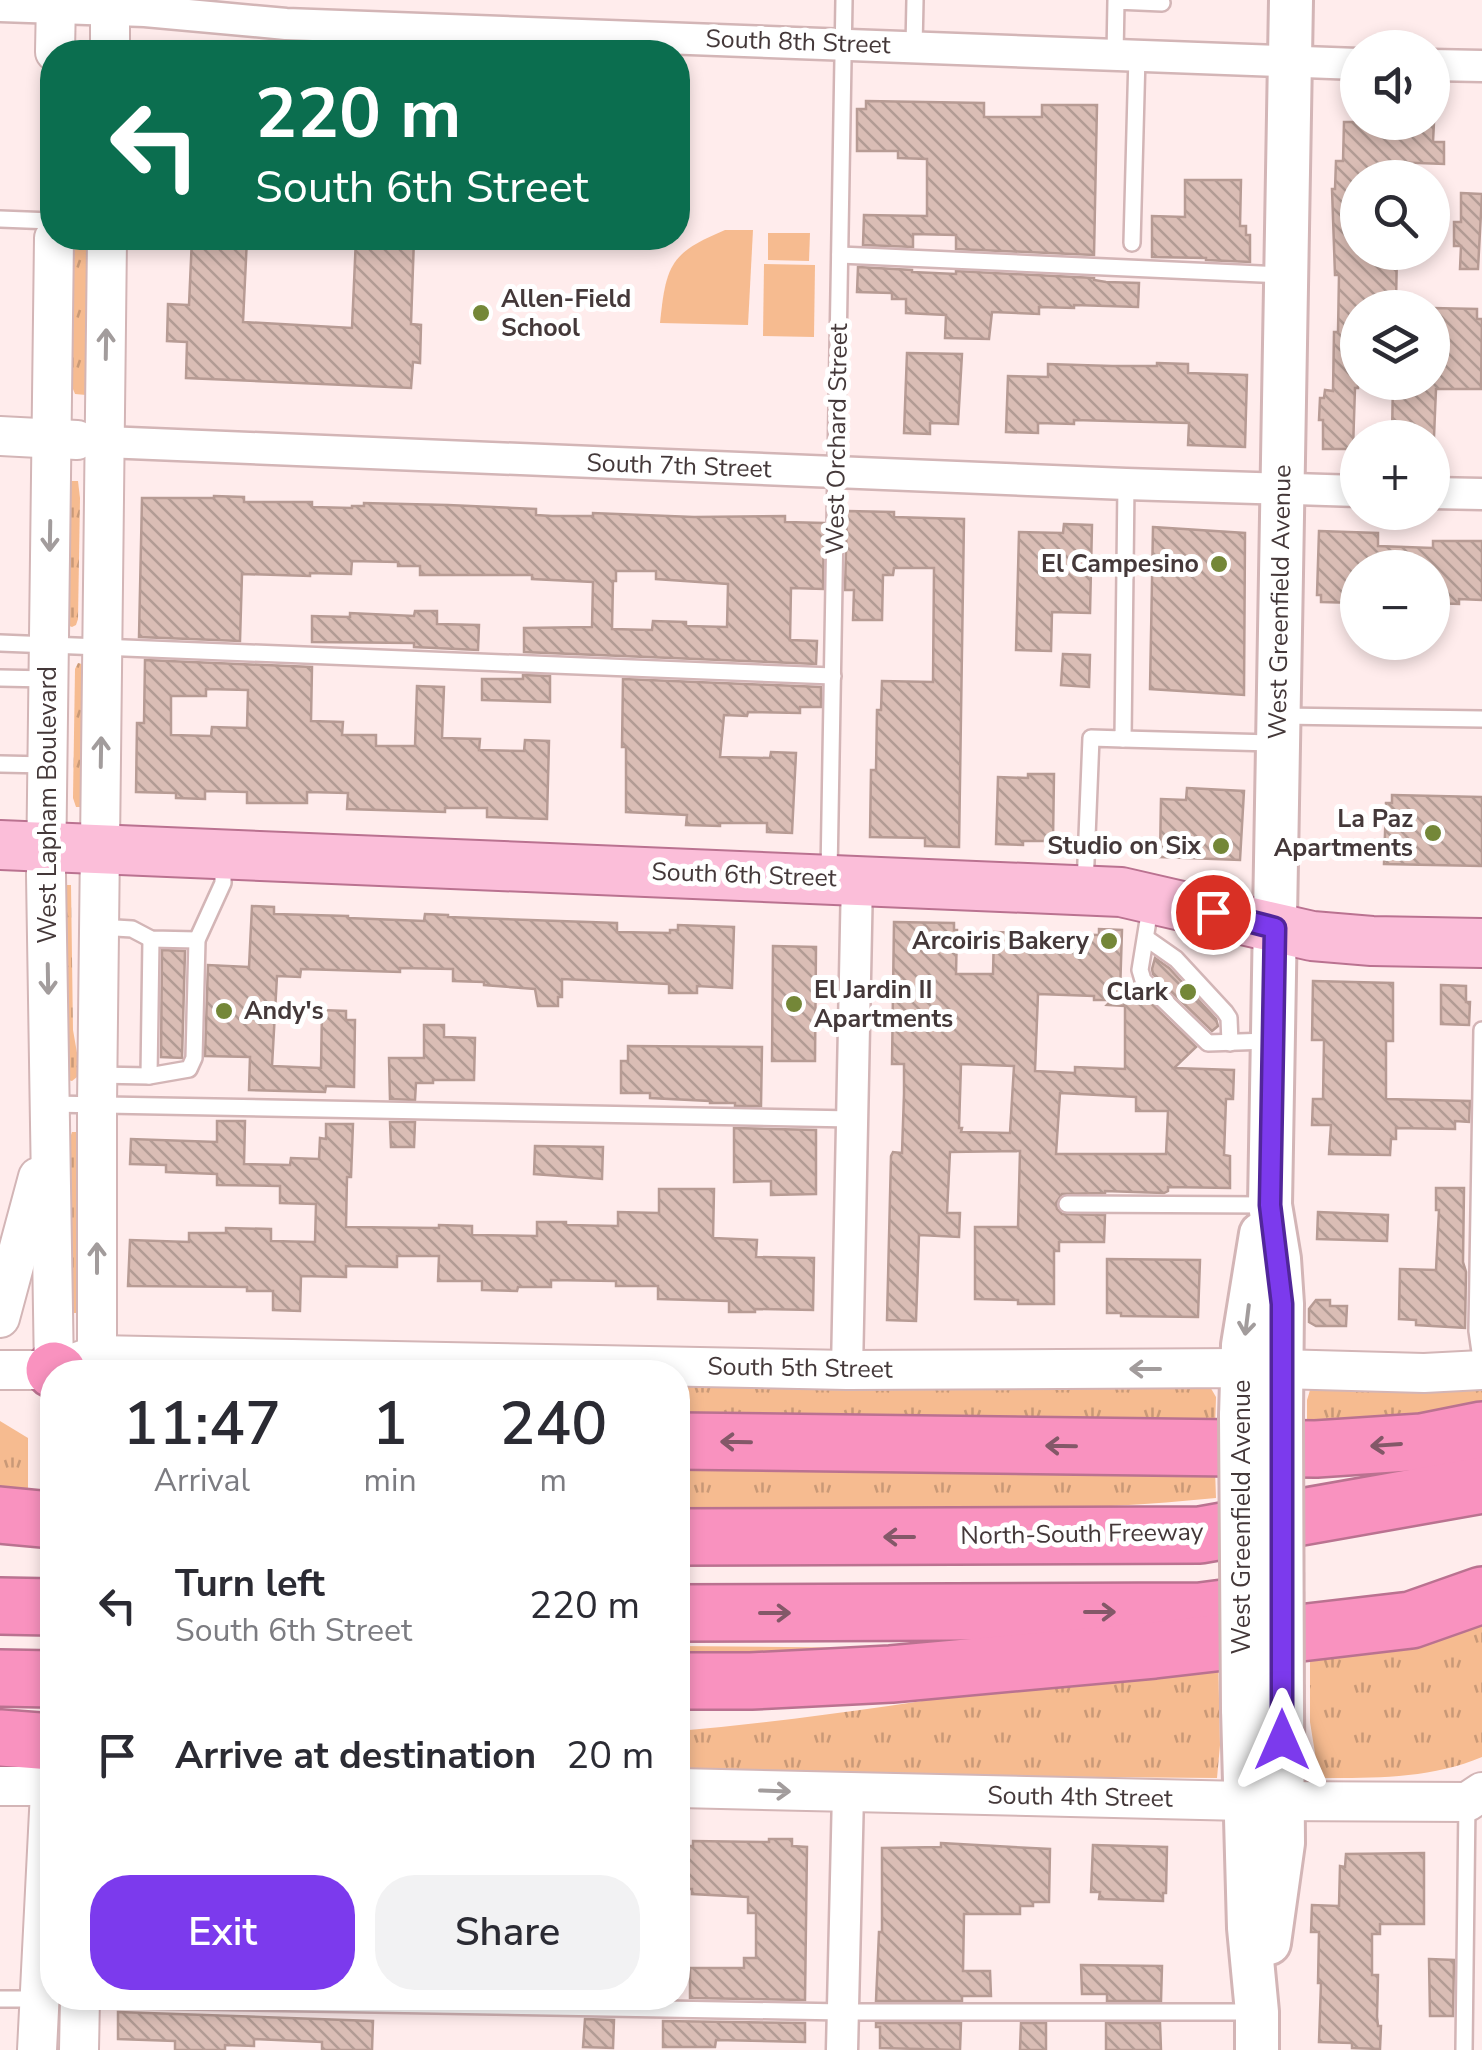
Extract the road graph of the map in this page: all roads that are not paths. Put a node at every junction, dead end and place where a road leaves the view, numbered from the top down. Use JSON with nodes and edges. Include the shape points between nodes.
{"nodes":[{"id":1,"x":844,"y":0,"type":"edge"},
{"id":2,"x":915,"y":0,"type":"edge"},
{"id":3,"x":1290,"y":0,"type":"edge"},
{"id":4,"x":1162,"y":3,"type":"dead end"},
{"id":5,"x":56,"y":4,"type":"edge"},
{"id":6,"x":110,"y":5,"type":"edge"},
{"id":7,"x":0,"y":6,"type":"edge"},
{"id":8,"x":56,"y":40,"type":"edge"},
{"id":9,"x":110,"y":40,"type":"edge"},
{"id":10,"x":843,"y":44,"type":"junction"},
{"id":11,"x":914,"y":47,"type":"junction"},
{"id":12,"x":1126,"y":56,"type":"junction"},
{"id":13,"x":1290,"y":62,"type":"junction"},
{"id":14,"x":1340,"y":63,"type":"edge"},
{"id":15,"x":1450,"y":65,"type":"edge"},
{"id":16,"x":1482,"y":66,"type":"edge"},
{"id":17,"x":0,"y":219,"type":"edge"},
{"id":18,"x":40,"y":221,"type":"edge"},
{"id":19,"x":1132,"y":243,"type":"dead end"},
{"id":20,"x":54,"y":250,"type":"edge"},
{"id":21,"x":107,"y":250,"type":"edge"},
{"id":22,"x":840,"y":255,"type":"junction"},
{"id":23,"x":1286,"y":275,"type":"junction"},
{"id":24,"x":0,"y":436,"type":"edge"},
{"id":25,"x":52,"y":439,"type":"junction"},
{"id":26,"x":105,"y":442,"type":"junction"},
{"id":27,"x":836,"y":472,"type":"junction"},
{"id":28,"x":1126,"y":484,"type":"junction"},
{"id":29,"x":1282,"y":490,"type":"junction"},
{"id":30,"x":1340,"y":491,"type":"edge"},
{"id":31,"x":1450,"y":493,"type":"edge"},
{"id":32,"x":1482,"y":494,"type":"edge"},
{"id":33,"x":0,"y":644,"type":"edge"},
{"id":34,"x":102,"y":648,"type":"junction"},
{"id":35,"x":48,"y":662,"type":"junction"},
{"id":36,"x":833,"y":676,"type":"junction"},
{"id":37,"x":0,"y":678,"type":"edge"},
{"id":38,"x":1482,"y":719,"type":"edge"},
{"id":39,"x":1278,"y":730,"type":"junction"},
{"id":40,"x":1124,"y":739,"type":"junction"},
{"id":41,"x":0,"y":764,"type":"edge"},
{"id":42,"x":47,"y":765,"type":"junction"},
{"id":43,"x":0,"y":845,"type":"edge"},
{"id":44,"x":46,"y":847,"type":"junction"},
{"id":45,"x":100,"y":849,"type":"junction"},
{"id":46,"x":224,"y":854,"type":"junction"},
{"id":47,"x":843,"y":879,"type":"junction"},
{"id":48,"x":1085,"y":890,"type":"junction"},
{"id":49,"x":1149,"y":918,"type":"junction"},
{"id":50,"x":99,"y":928,"type":"junction"},
{"id":51,"x":1275,"y":928,"type":"junction"},
{"id":52,"x":150,"y":939,"type":"junction"},
{"id":53,"x":197,"y":940,"type":"junction"},
{"id":54,"x":1482,"y":943,"type":"edge"},
{"id":55,"x":1482,"y":1030,"type":"edge"},
{"id":56,"x":1273,"y":1041,"type":"junction"},
{"id":57,"x":1230,"y":1043,"type":"junction"},
{"id":58,"x":149,"y":1076,"type":"junction"},
{"id":59,"x":97,"y":1090,"type":"junction"},
{"id":60,"x":50,"y":1120,"type":"junction"},
{"id":61,"x":852,"y":1120,"type":"junction"},
{"id":62,"x":1068,"y":1204,"type":"dead end"},
{"id":63,"x":1270,"y":1205,"type":"junction"},
{"id":64,"x":0,"y":1318,"type":"edge"},
{"id":65,"x":71,"y":1360,"type":"edge"},
{"id":66,"x":73,"y":1360,"type":"edge"},
{"id":67,"x":1482,"y":1368,"type":"edge"},
{"id":68,"x":40,"y":1369,"type":"edge"},
{"id":69,"x":1262,"y":1369,"type":"junction"},
{"id":70,"x":0,"y":1370,"type":"edge"},
{"id":71,"x":690,"y":1370,"type":"edge"},
{"id":72,"x":847,"y":1370,"type":"junction"},
{"id":73,"x":1482,"y":1430,"type":"edge"},
{"id":74,"x":690,"y":1442,"type":"edge"},
{"id":75,"x":1482,"y":1485,"type":"edge"},
{"id":76,"x":0,"y":1515,"type":"edge"},
{"id":77,"x":40,"y":1519,"type":"edge"},
{"id":78,"x":40,"y":1536,"type":"edge"},
{"id":79,"x":0,"y":1537,"type":"edge"},
{"id":80,"x":690,"y":1537,"type":"edge"},
{"id":81,"x":1482,"y":1574,"type":"edge"},
{"id":82,"x":1482,"y":1595,"type":"edge"},
{"id":83,"x":0,"y":1606,"type":"edge"},
{"id":84,"x":40,"y":1607,"type":"edge"},
{"id":85,"x":690,"y":1613,"type":"edge"},
{"id":86,"x":1154,"y":1650,"type":"junction"},
{"id":87,"x":0,"y":1678,"type":"edge"},
{"id":88,"x":40,"y":1679,"type":"edge"},
{"id":89,"x":690,"y":1681,"type":"edge"},
{"id":90,"x":690,"y":1717,"type":"edge"},
{"id":91,"x":0,"y":1738,"type":"edge"},
{"id":92,"x":40,"y":1760,"type":"edge"},
{"id":93,"x":40,"y":1771,"type":"edge"},
{"id":94,"x":0,"y":1786,"type":"edge"},
{"id":95,"x":690,"y":1788,"type":"edge"},
{"id":96,"x":848,"y":1794,"type":"junction"},
{"id":97,"x":1477,"y":1800,"type":"edge"},
{"id":98,"x":1263,"y":1801,"type":"junction"},
{"id":99,"x":40,"y":1999,"type":"joint"},
{"id":100,"x":0,"y":2000,"type":"edge"},
{"id":101,"x":690,"y":2009,"type":"edge"},
{"id":102,"x":80,"y":2010,"type":"edge"},
{"id":103,"x":843,"y":2012,"type":"junction"},
{"id":104,"x":1257,"y":2031,"type":"edge"},
{"id":105,"x":37,"y":2050,"type":"edge"},
{"id":106,"x":79,"y":2050,"type":"edge"},
{"id":107,"x":842,"y":2050,"type":"edge"},
{"id":108,"x":1464,"y":2050,"type":"edge"}],
"edges":[{"from":1,"to":10,"type":"lane","name":"West Orchard Street"},
{"from":2,"to":11,"type":"lane"},
{"from":3,"to":13,"type":"main road","name":"West Greenfield Avenue"},
{"from":4,"to":12,"type":"lane","via":[[1116,1]]},
{"from":5,"to":6,"type":"street","name":"South 8th Street"},
{"from":5,"to":7,"type":"street","name":"South 8th Street"},
{"from":5,"to":8,"type":"street"},
{"from":6,"to":9,"type":"street"},
{"from":6,"to":10,"type":"street","name":"South 8th Street"},
{"from":10,"to":11,"type":"street","name":"South 8th Street"},
{"from":10,"to":22,"type":"lane","name":"West Orchard Street"},
{"from":11,"to":12,"type":"street","name":"South 8th Street"},
{"from":12,"to":13,"type":"street","name":"South 8th Street"},
{"from":12,"to":19,"type":"lane"},
{"from":13,"to":14,"type":"street","name":"South 8th Street"},
{"from":13,"to":23,"type":"main road","name":"West Greenfield Avenue"},
{"from":15,"to":16,"type":"street"},
{"from":17,"to":18,"type":"lane"},
{"from":20,"to":25,"type":"street","name":"West Lapham Boulevard"},
{"from":26,"to":21,"type":"street","name":"West Lapham Boulevard","one_way":true},
{"from":22,"to":23,"type":"lane"},
{"from":22,"to":27,"type":"lane","name":"West Orchard Street"},
{"from":23,"to":29,"type":"main road","name":"West Greenfield Avenue"},
{"from":24,"to":25,"type":"street","name":"South 7th Street"},
{"from":25,"to":26,"type":"street","name":"South 7th Street"},
{"from":25,"to":35,"type":"street","name":"West Lapham Boulevard","one_way":true},
{"from":26,"to":27,"type":"street","name":"South 7th Street"},
{"from":26,"to":34,"type":"street","name":"West Lapham Boulevard"},
{"from":27,"to":28,"type":"street","name":"South 7th Street"},
{"from":27,"to":36,"type":"lane","name":"West Orchard Street"},
{"from":28,"to":29,"type":"street","name":"South 7th Street"},
{"from":28,"to":40,"type":"lane"},
{"from":29,"to":30,"type":"street","name":"South 7th Street"},
{"from":29,"to":39,"type":"main road","name":"West Greenfield Avenue"},
{"from":31,"to":32,"type":"street"},
{"from":33,"to":35,"type":"lane"},
{"from":34,"to":35,"type":"lane"},
{"from":34,"to":36,"type":"lane"},
{"from":45,"to":34,"type":"street","name":"West Lapham Boulevard","one_way":true},
{"from":35,"to":37,"type":"lane"},
{"from":35,"to":42,"type":"street","name":"West Lapham Boulevard"},
{"from":36,"to":47,"type":"lane","name":"West Orchard Street"},
{"from":38,"to":39,"type":"lane"},
{"from":39,"to":40,"type":"lane"},
{"from":39,"to":51,"type":"main road","name":"West Greenfield Avenue"},
{"from":40,"to":48,"type":"lane","via":[[1090,738]]},
{"from":41,"to":42,"type":"lane"},
{"from":42,"to":44,"type":"street","name":"West Lapham Boulevard"},
{"from":43,"to":44,"type":"main road","name":"South 6th Street"},
{"from":44,"to":45,"type":"main road","name":"South 6th Street"},
{"from":44,"to":60,"type":"street","name":"West Lapham Boulevard","one_way":true},
{"from":45,"to":46,"type":"main road","name":"South 6th Street"},
{"from":45,"to":50,"type":"street","name":"West Lapham Boulevard"},
{"from":46,"to":47,"type":"main road","name":"South 6th Street"},
{"from":46,"to":53,"type":"lane","via":[[223,883]]},
{"from":47,"to":48,"type":"main road","name":"South 6th Street"},
{"from":47,"to":61,"type":"street","name":"West Orchard Street"},
{"from":48,"to":49,"type":"main road","name":"South 6th Street","via":[[1121,892]]},
{"from":49,"to":51,"type":"main road","name":"South 6th Street"},
{"from":49,"to":57,"type":"lane","via":[[1229,1018]]},
{"from":49,"to":57,"type":"lane","via":[[1143,980],[1208,1043]]},
{"from":50,"to":52,"type":"lane","via":[[132,929]]},
{"from":50,"to":59,"type":"street","name":"West Lapham Boulevard"},
{"from":51,"to":54,"type":"main road","name":"South 6th Street","via":[[1372,942]]},
{"from":51,"to":56,"type":"main road","name":"West Greenfield Avenue"},
{"from":52,"to":53,"type":"lane"},
{"from":52,"to":58,"type":"lane"},
{"from":53,"to":58,"type":"lane","via":[[194,1058],[188,1069]]},
{"from":55,"to":67,"type":"lane"},
{"from":56,"to":57,"type":"lane"},
{"from":56,"to":63,"type":"main road","name":"West Greenfield Avenue"},
{"from":58,"to":59,"type":"lane"},
{"from":59,"to":60,"type":"lane"},
{"from":59,"to":61,"type":"lane"},
{"from":66,"to":59,"type":"street","name":"West Lapham Boulevard","one_way":true},
{"from":60,"to":64,"type":"street"},
{"from":60,"to":65,"type":"street","name":"West Lapham Boulevard"},
{"from":61,"to":72,"type":"street","name":"West Orchard Street"},
{"from":62,"to":63,"type":"lane"},
{"from":63,"to":69,"type":"main road","name":"West Greenfield Avenue","via":[[1282,1304]]},
{"from":67,"to":69,"type":"street","name":"South 5th Street"},
{"from":68,"to":70,"type":"street","name":"South 5th Street"},
{"from":69,"to":72,"type":"street","name":"South 5th Street","one_way":true},
{"from":69,"to":98,"type":"main road","name":"West Greenfield Avenue","bridge":true},
{"from":71,"to":72,"type":"street","name":"South 5th Street"},
{"from":73,"to":74,"type":"highway","one_way":true,"via":[[1316,1450]]},
{"from":75,"to":80,"type":"highway","name":"North-South Freeway","one_way":true,"via":[[1200,1535]]},
{"from":76,"to":77,"type":"highway"},
{"from":78,"to":79,"type":"highway"},
{"from":85,"to":81,"type":"highway","one_way":true,"via":[[1201,1611]]},
{"from":82,"to":86,"type":"highway","via":[[1411,1620]]},
{"from":83,"to":84,"type":"highway"},
{"from":86,"to":89,"type":"highway","via":[[891,1674]]},
{"from":86,"to":90,"type":"highway","via":[[870,1701]]},
{"from":87,"to":88,"type":"highway"},
{"from":91,"to":92,"type":"highway"},
{"from":93,"to":94,"type":"street"},
{"from":95,"to":96,"type":"street","name":"South 4th Street","one_way":true},
{"from":96,"to":98,"type":"street","name":"South 4th Street"},
{"from":96,"to":103,"type":"street"},
{"from":97,"to":98,"type":"street","name":"South 4th Street"},
{"from":97,"to":108,"type":"lane"},
{"from":98,"to":104,"type":"main road","name":"West Greenfield Avenue","via":[[1248,1928]]},
{"from":99,"to":100,"type":"lane"},
{"from":99,"to":105,"type":"street"},
{"from":101,"to":103,"type":"lane"},
{"from":102,"to":106,"type":"street"},
{"from":103,"to":104,"type":"lane"},
{"from":103,"to":107,"type":"street"}]}
